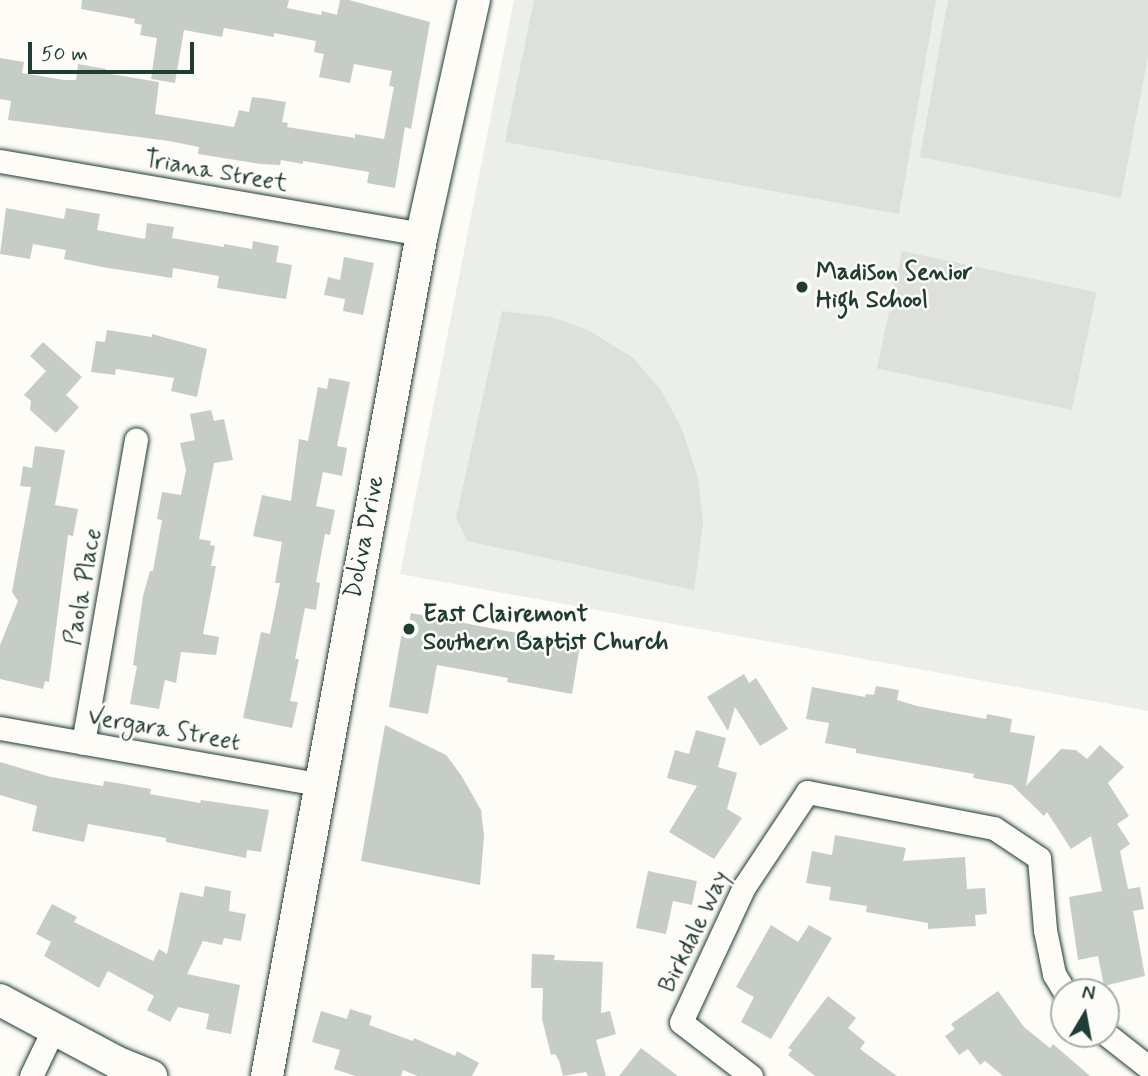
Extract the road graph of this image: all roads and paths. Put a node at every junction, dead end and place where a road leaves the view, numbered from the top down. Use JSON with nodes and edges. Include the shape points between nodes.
{"nodes":[{"id":1,"x":474,"y":0,"type":"edge"},
{"id":2,"x":0,"y":161,"type":"edge"},
{"id":3,"x":422,"y":234,"type":"junction"},
{"id":4,"x":136,"y":440,"type":"dead end"},
{"id":5,"x":0,"y":728,"type":"edge"},
{"id":6,"x":83,"y":743,"type":"junction"},
{"id":7,"x":319,"y":784,"type":"junction"},
{"id":8,"x":1056,"y":978,"type":"edge"},
{"id":9,"x":0,"y":1000,"type":"edge"},
{"id":10,"x":54,"y":1028,"type":"junction"},
{"id":11,"x":1120,"y":1045,"type":"edge"},
{"id":12,"x":1148,"y":1067,"type":"edge"},
{"id":13,"x":31,"y":1076,"type":"edge"},
{"id":14,"x":151,"y":1076,"type":"edge"},
{"id":15,"x":267,"y":1076,"type":"edge"},
{"id":16,"x":751,"y":1076,"type":"edge"}],
"edges":[{"from":1,"to":3,"type":"street","name":"Doliva Drive"},
{"from":2,"to":3,"type":"street","name":"Triana Street"},
{"from":3,"to":7,"type":"street","name":"Doliva Drive"},
{"from":4,"to":6,"type":"street","name":"Paola Place"},
{"from":5,"to":6,"type":"street","name":"Vergara Street"},
{"from":6,"to":7,"type":"street","name":"Vergara Street"},
{"from":7,"to":15,"type":"street","name":"Doliva Drive"},
{"from":8,"to":16,"type":"street","name":"Birkdale Way","via":[[1045,930],[1039,858],[994,828],[807,792],[744,887],[681,1022]]},
{"from":9,"to":10,"type":"street"},
{"from":10,"to":13,"type":"street"},
{"from":10,"to":14,"type":"street"},
{"from":11,"to":12,"type":"street"}]}
